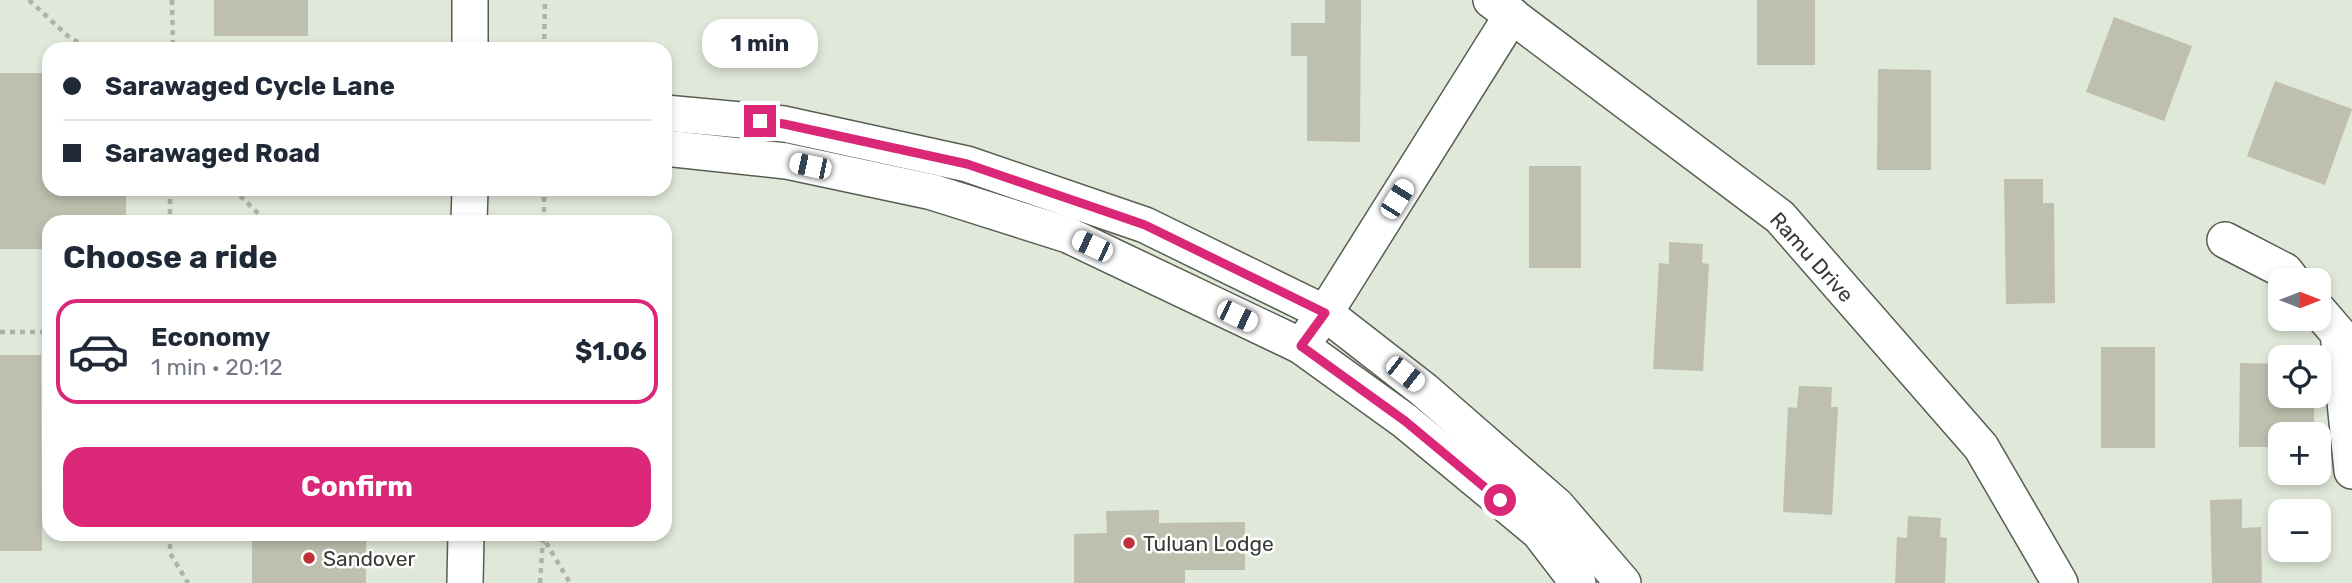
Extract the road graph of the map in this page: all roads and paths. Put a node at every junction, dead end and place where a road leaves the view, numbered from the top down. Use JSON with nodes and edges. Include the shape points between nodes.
{"nodes":[{"id":1,"x":29,"y":0,"type":"edge"},
{"id":2,"x":172,"y":0,"type":"edge"},
{"id":3,"x":470,"y":0,"type":"edge"},
{"id":4,"x":545,"y":0,"type":"edge"},
{"id":5,"x":1502,"y":8,"type":"edge"},
{"id":6,"x":77,"y":42,"type":"edge"},
{"id":7,"x":173,"y":42,"type":"edge"},
{"id":8,"x":470,"y":42,"type":"edge"},
{"id":9,"x":544,"y":42,"type":"edge"},
{"id":10,"x":672,"y":114,"type":"edge"},
{"id":11,"x":672,"y":149,"type":"edge"},
{"id":12,"x":170,"y":196,"type":"edge"},
{"id":13,"x":240,"y":196,"type":"edge"},
{"id":14,"x":470,"y":196,"type":"edge"},
{"id":15,"x":544,"y":196,"type":"edge"},
{"id":16,"x":170,"y":215,"type":"edge"},
{"id":17,"x":260,"y":215,"type":"edge"},
{"id":18,"x":470,"y":215,"type":"edge"},
{"id":19,"x":544,"y":215,"type":"edge"},
{"id":20,"x":2225,"y":240,"type":"dead end"},
{"id":21,"x":2279,"y":268,"type":"edge"},
{"id":22,"x":1325,"y":313,"type":"junction"},
{"id":23,"x":2331,"y":326,"type":"edge"},
{"id":24,"x":0,"y":332,"type":"edge"},
{"id":25,"x":42,"y":332,"type":"edge"},
{"id":26,"x":1301,"y":346,"type":"junction"},
{"id":27,"x":2352,"y":471,"type":"edge"},
{"id":28,"x":170,"y":541,"type":"edge"},
{"id":29,"x":466,"y":541,"type":"edge"},
{"id":30,"x":542,"y":541,"type":"edge"},
{"id":31,"x":546,"y":541,"type":"edge"},
{"id":32,"x":188,"y":583,"type":"edge"},
{"id":33,"x":465,"y":583,"type":"edge"},
{"id":34,"x":540,"y":583,"type":"edge"},
{"id":35,"x":570,"y":583,"type":"edge"},
{"id":36,"x":1578,"y":583,"type":"edge"},
{"id":37,"x":1623,"y":583,"type":"edge"},
{"id":38,"x":2060,"y":583,"type":"edge"}],
"edges":[{"from":1,"to":6,"type":"path"},
{"from":2,"to":7,"type":"path"},
{"from":3,"to":8,"type":"street"},
{"from":4,"to":9,"type":"path"},
{"from":5,"to":22,"type":"street"},
{"from":5,"to":38,"type":"street","name":"Ramu Drive","via":[[1780,217],[1980,447]]},
{"from":10,"to":22,"type":"street","via":[[784,124],[967,164],[1145,225]]},
{"from":11,"to":26,"type":"street","via":[[786,161],[932,192],[1068,235]]},
{"from":12,"to":16,"type":"path"},
{"from":13,"to":17,"type":"path"},
{"from":14,"to":18,"type":"street"},
{"from":15,"to":19,"type":"path"},
{"from":20,"to":21,"type":"street"},
{"from":22,"to":26,"type":"street"},
{"from":22,"to":37,"type":"street","via":[[1424,390],[1558,506]]},
{"from":23,"to":27,"type":"street","via":[[2338,334]]},
{"from":24,"to":25,"type":"path"},
{"from":26,"to":36,"type":"street","via":[[1405,421],[1539,532]]},
{"from":28,"to":32,"type":"path","via":[[170,553]]},
{"from":29,"to":33,"type":"street"},
{"from":30,"to":34,"type":"path"},
{"from":31,"to":35,"type":"path"}]}
